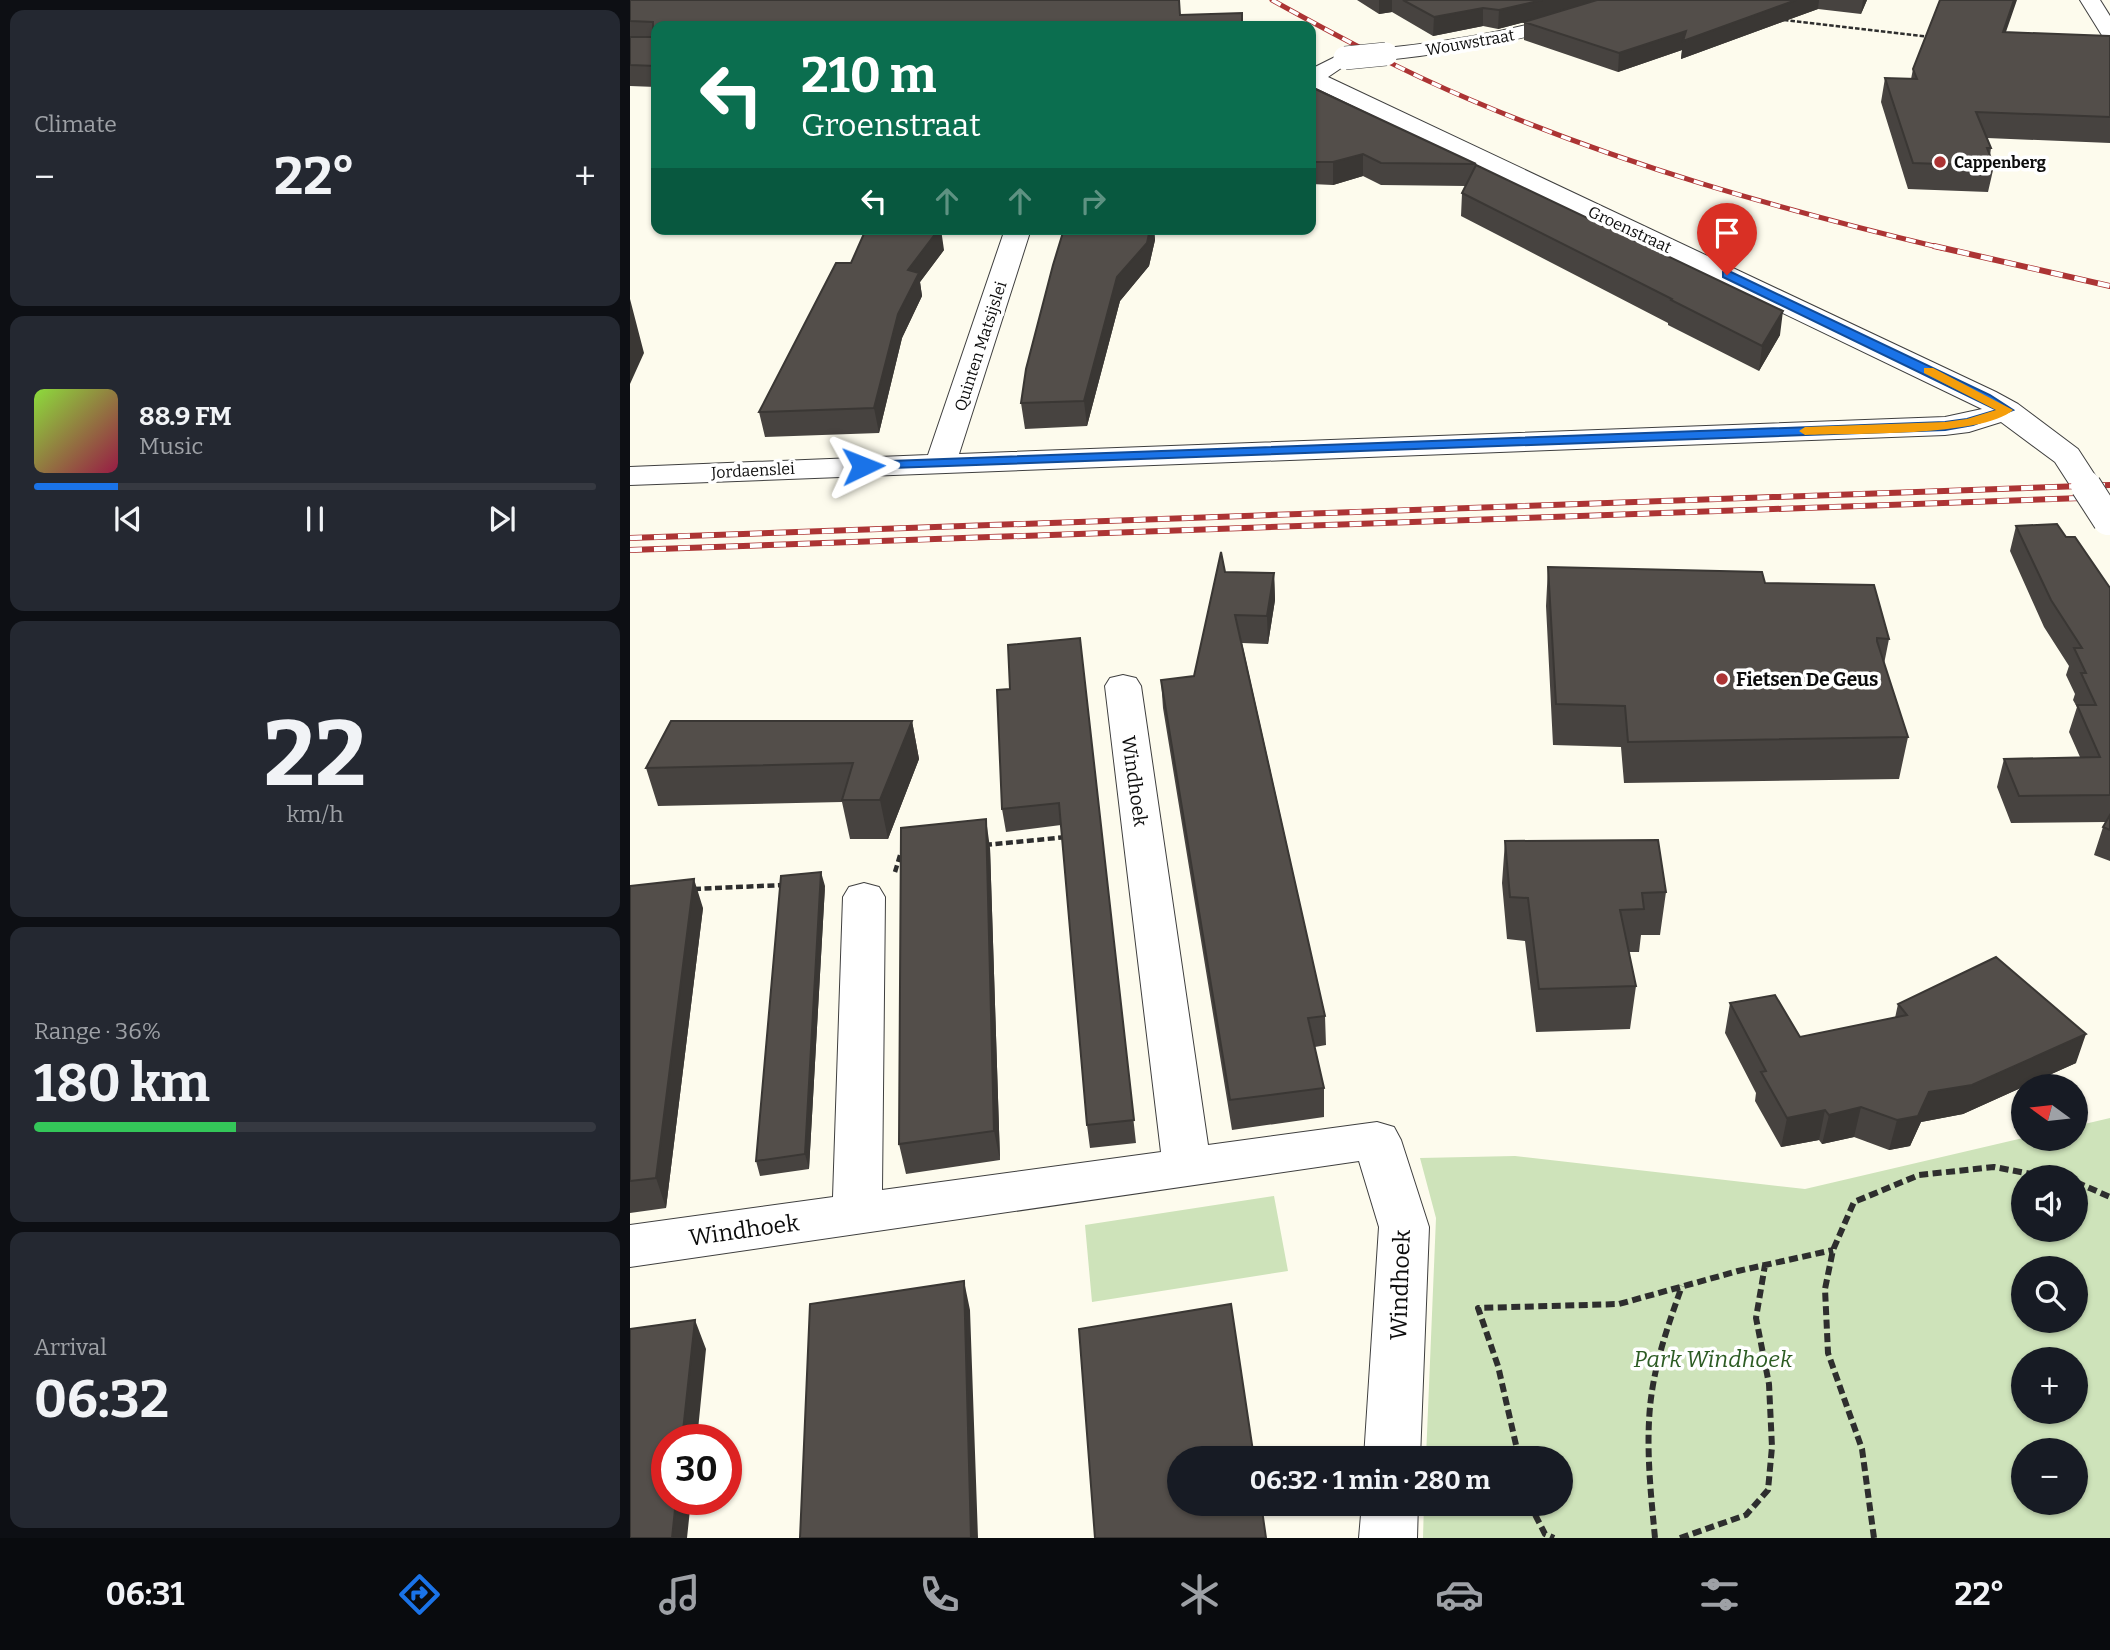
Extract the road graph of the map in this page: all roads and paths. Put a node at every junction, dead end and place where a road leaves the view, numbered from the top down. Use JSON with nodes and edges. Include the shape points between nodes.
{"nodes":[{"id":1,"x":1626,"y":0,"type":"edge"},
{"id":2,"x":2090,"y":0,"type":"edge"},
{"id":3,"x":1777,"y":19,"type":"edge"},
{"id":4,"x":2110,"y":33,"type":"edge"},
{"id":5,"x":1937,"y":37,"type":"edge"},
{"id":6,"x":1327,"y":64,"type":"edge"},
{"id":7,"x":1316,"y":76,"type":"edge"},
{"id":8,"x":1016,"y":235,"type":"edge"},
{"id":9,"x":2007,"y":410,"type":"junction"},
{"id":10,"x":941,"y":462,"type":"junction"},
{"id":11,"x":630,"y":476,"type":"edge"},
{"id":12,"x":2109,"y":522,"type":"edge"},
{"id":13,"x":1123,"y":685,"type":"dead end"},
{"id":14,"x":864,"y":897,"type":"dead end"},
{"id":15,"x":1187,"y":1168,"type":"junction"},
{"id":16,"x":2011,"y":1170,"type":"edge"},
{"id":17,"x":2088,"y":1187,"type":"edge"},
{"id":18,"x":2110,"y":1197,"type":"edge"},
{"id":19,"x":858,"y":1214,"type":"junction"},
{"id":20,"x":630,"y":1246,"type":"edge"},
{"id":21,"x":1833,"y":1250,"type":"junction"},
{"id":22,"x":1765,"y":1265,"type":"junction"},
{"id":23,"x":1682,"y":1286,"type":"junction"},
{"id":24,"x":1393,"y":1446,"type":"edge"},
{"id":25,"x":1516,"y":1446,"type":"edge"},
{"id":26,"x":1389,"y":1516,"type":"edge"},
{"id":27,"x":1536,"y":1516,"type":"edge"},
{"id":28,"x":1388,"y":1538,"type":"edge"},
{"id":29,"x":1554,"y":1538,"type":"edge"},
{"id":30,"x":1655,"y":1538,"type":"edge"},
{"id":31,"x":1680,"y":1538,"type":"edge"},
{"id":32,"x":1874,"y":1538,"type":"edge"}],
"edges":[{"from":1,"to":6,"type":"street","name":"Wouwstraat","bridge":true,"via":[[1503,38]]},
{"from":2,"to":4,"type":"street"},
{"from":3,"to":5,"type":"path"},
{"from":7,"to":9,"type":"street","name":"Groenstraat"},
{"from":8,"to":10,"type":"street","name":"Quinten Matsijslei"},
{"from":9,"to":10,"type":"street","name":"Jordaenslei","via":[[1945,426]]},
{"from":9,"to":12,"type":"street","name":"Groenstraat","bridge":true,"via":[[2067,456]]},
{"from":10,"to":11,"type":"street","name":"Jordaenslei"},
{"from":13,"to":15,"type":"street","name":"Windhoek"},
{"from":14,"to":19,"type":"street"},
{"from":15,"to":19,"type":"street","name":"Windhoek"},
{"from":15,"to":24,"type":"street","name":"Windhoek","via":[[1377,1140],[1404,1227]]},
{"from":16,"to":21,"type":"path","via":[[1994,1167],[1919,1174],[1854,1202]]},
{"from":17,"to":18,"type":"path"},
{"from":19,"to":20,"type":"street","name":"Windhoek"},
{"from":21,"to":22,"type":"path"},
{"from":21,"to":32,"type":"path","via":[[1825,1289],[1828,1353],[1862,1449]]},
{"from":22,"to":23,"type":"path"},
{"from":22,"to":31,"type":"path","via":[[1756,1318],[1769,1384],[1772,1447],[1768,1490],[1746,1515]]},
{"from":23,"to":25,"type":"path","via":[[1619,1304],[1478,1308],[1498,1366]]},
{"from":23,"to":30,"type":"path","via":[[1666,1332],[1650,1407]]},
{"from":26,"to":28,"type":"street"},
{"from":27,"to":29,"type":"path","via":[[1545,1534]]}]}
